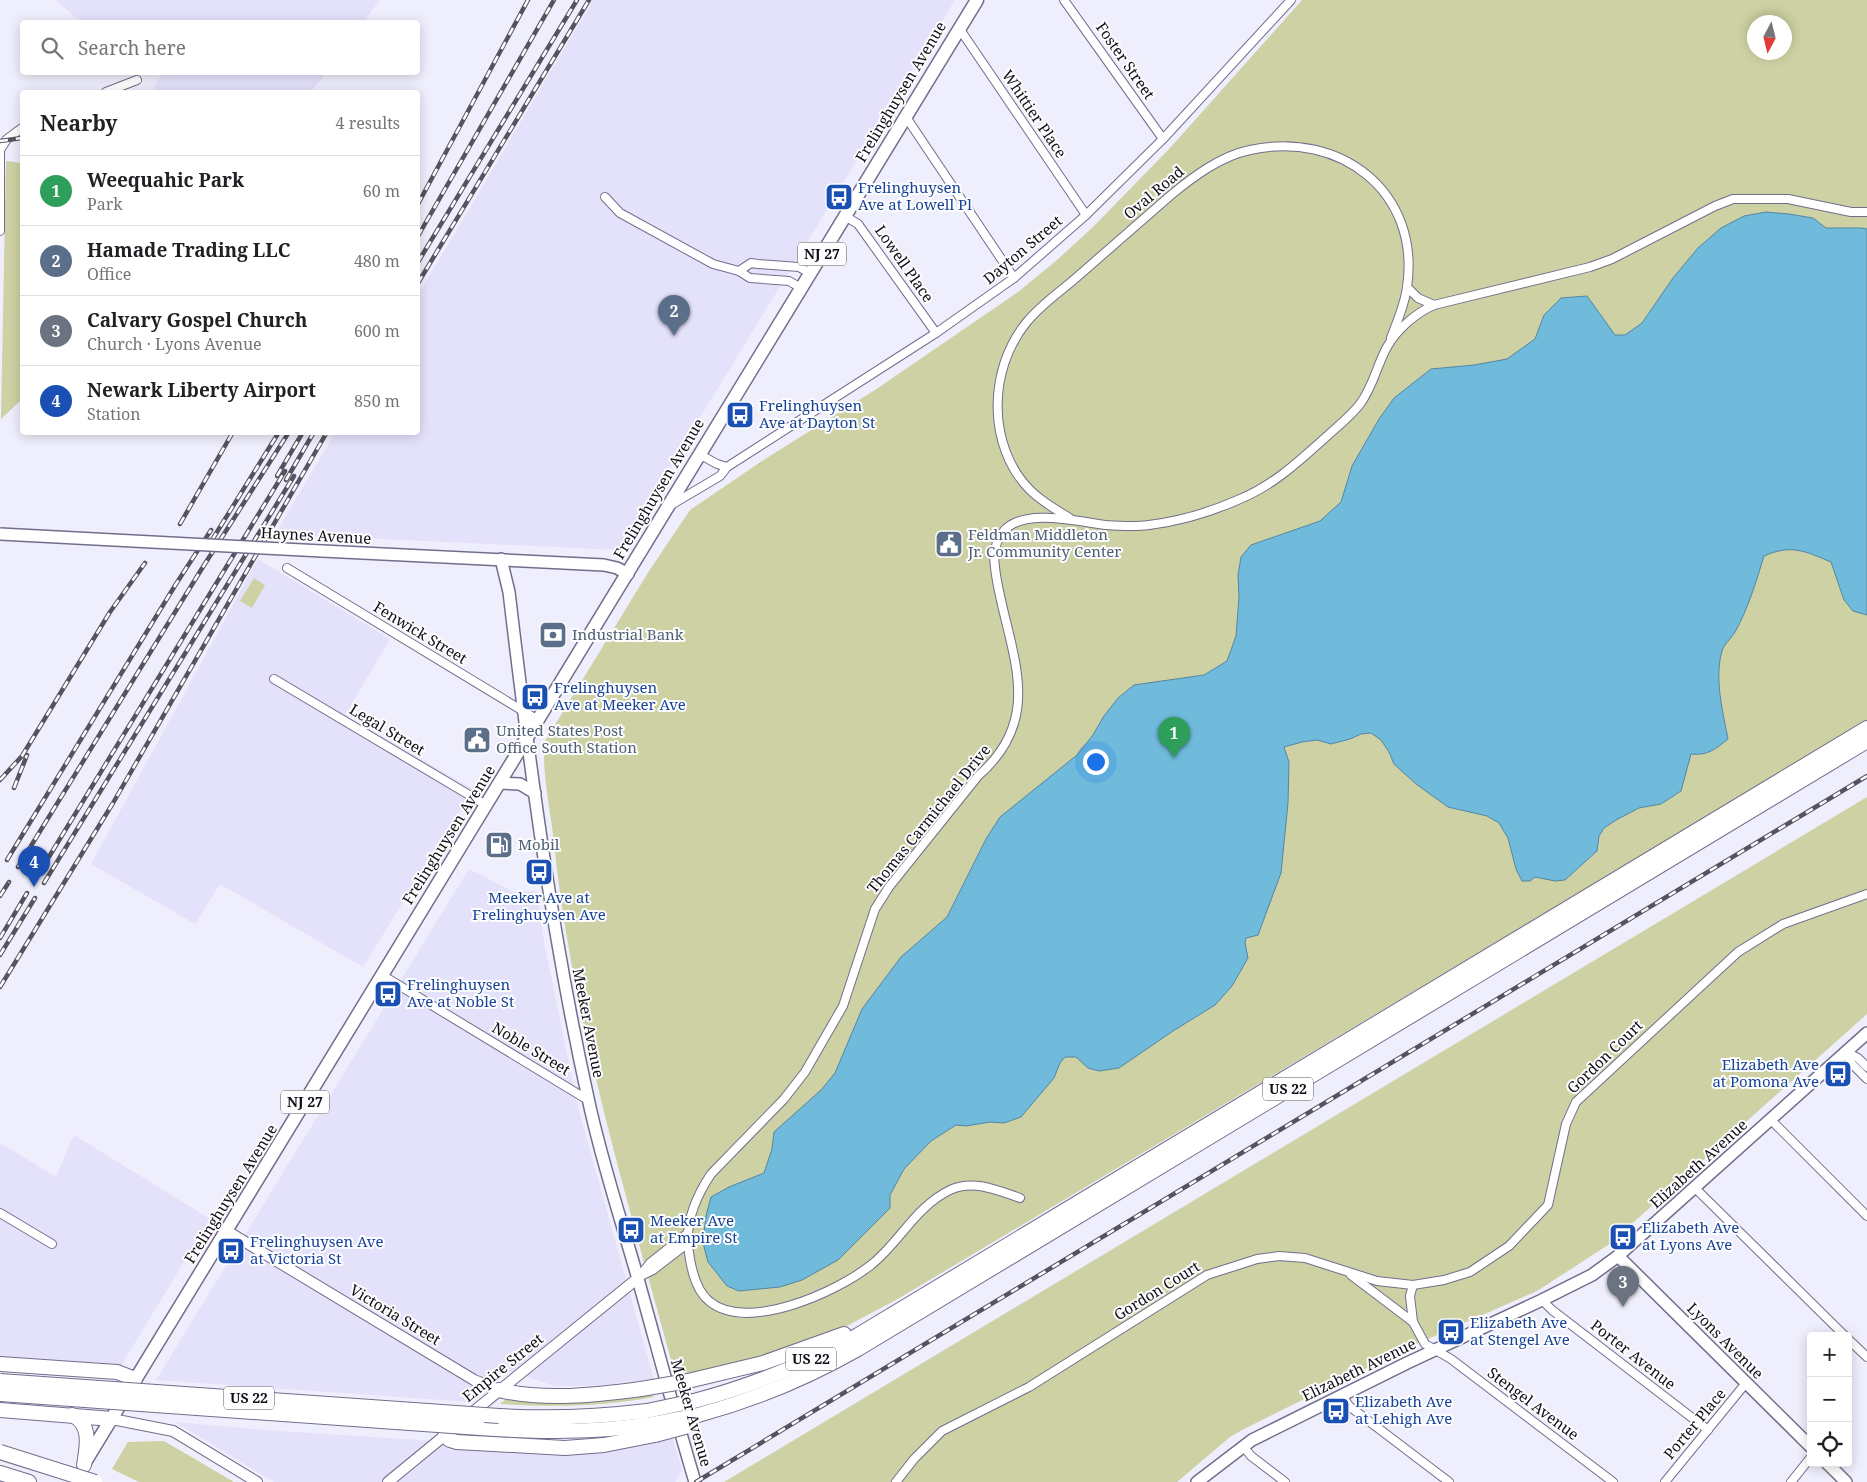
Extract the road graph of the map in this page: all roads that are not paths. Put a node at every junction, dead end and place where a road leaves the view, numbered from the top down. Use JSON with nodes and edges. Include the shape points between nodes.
{"nodes":[{"id":1,"x":976,"y":0,"type":"edge"},
{"id":2,"x":1064,"y":0,"type":"edge"},
{"id":3,"x":1291,"y":0,"type":"edge"},
{"id":4,"x":959,"y":28,"type":"junction"},
{"id":5,"x":137,"y":80,"type":"dead end"},
{"id":6,"x":111,"y":90,"type":"edge"},
{"id":7,"x":906,"y":116,"type":"junction"},
{"id":8,"x":20,"y":130,"type":"edge"},
{"id":9,"x":1163,"y":139,"type":"junction"},
{"id":10,"x":0,"y":160,"type":"edge"},
{"id":11,"x":605,"y":196,"type":"dead end"},
{"id":12,"x":1867,"y":212,"type":"edge"},
{"id":13,"x":1086,"y":215,"type":"junction"},
{"id":14,"x":845,"y":216,"type":"junction"},
{"id":15,"x":0,"y":231,"type":"edge"},
{"id":16,"x":739,"y":271,"type":"junction"},
{"id":17,"x":810,"y":273,"type":"junction"},
{"id":18,"x":1014,"y":278,"type":"junction"},
{"id":19,"x":1408,"y":287,"type":"junction"},
{"id":20,"x":801,"y":288,"type":"junction"},
{"id":21,"x":1434,"y":304,"type":"junction"},
{"id":22,"x":936,"y":333,"type":"junction"},
{"id":23,"x":1388,"y":346,"type":"junction"},
{"id":24,"x":699,"y":454,"type":"junction"},
{"id":25,"x":727,"y":468,"type":"junction"},
{"id":26,"x":668,"y":507,"type":"junction"},
{"id":27,"x":1071,"y":519,"type":"junction"},
{"id":28,"x":0,"y":534,"type":"edge"},
{"id":29,"x":501,"y":559,"type":"junction"},
{"id":30,"x":288,"y":568,"type":"dead end"},
{"id":31,"x":628,"y":574,"type":"junction"},
{"id":32,"x":274,"y":679,"type":"dead end"},
{"id":33,"x":524,"y":712,"type":"junction"},
{"id":34,"x":538,"y":720,"type":"junction"},
{"id":35,"x":1867,"y":728,"type":"edge"},
{"id":36,"x":527,"y":738,"type":"junction"},
{"id":37,"x":1867,"y":741,"type":"edge"},
{"id":38,"x":500,"y":783,"type":"junction"},
{"id":39,"x":535,"y":794,"type":"junction"},
{"id":40,"x":486,"y":805,"type":"junction"},
{"id":41,"x":1867,"y":894,"type":"edge"},
{"id":42,"x":382,"y":975,"type":"junction"},
{"id":43,"x":1867,"y":1033,"type":"edge"},
{"id":44,"x":1846,"y":1052,"type":"junction"},
{"id":45,"x":1867,"y":1067,"type":"edge"},
{"id":46,"x":1867,"y":1079,"type":"edge"},
{"id":47,"x":588,"y":1100,"type":"junction"},
{"id":48,"x":1770,"y":1120,"type":"junction"},
{"id":49,"x":1695,"y":1188,"type":"junction"},
{"id":50,"x":1020,"y":1198,"type":"dead end"},
{"id":51,"x":0,"y":1213,"type":"edge"},
{"id":52,"x":1867,"y":1216,"type":"edge"},
{"id":53,"x":227,"y":1231,"type":"junction"},
{"id":54,"x":688,"y":1233,"type":"junction"},
{"id":55,"x":688,"y":1243,"type":"junction"},
{"id":56,"x":52,"y":1244,"type":"dead end"},
{"id":57,"x":1618,"y":1256,"type":"junction"},
{"id":58,"x":1348,"y":1273,"type":"junction"},
{"id":59,"x":638,"y":1278,"type":"junction"},
{"id":60,"x":1413,"y":1285,"type":"junction"},
{"id":61,"x":919,"y":1298,"type":"junction"},
{"id":62,"x":1542,"y":1300,"type":"junction"},
{"id":63,"x":1413,"y":1322,"type":"junction"},
{"id":64,"x":1841,"y":1332,"type":"edge"},
{"id":65,"x":1852,"y":1343,"type":"edge"},
{"id":66,"x":1435,"y":1350,"type":"junction"},
{"id":67,"x":1867,"y":1357,"type":"edge"},
{"id":68,"x":5,"y":1364,"type":"edge"},
{"id":69,"x":135,"y":1379,"type":"junction"},
{"id":70,"x":0,"y":1380,"type":"edge"},
{"id":71,"x":1746,"y":1383,"type":"junction"},
{"id":72,"x":499,"y":1390,"type":"junction"},
{"id":73,"x":0,"y":1394,"type":"edge"},
{"id":74,"x":1342,"y":1395,"type":"junction"},
{"id":75,"x":0,"y":1410,"type":"edge"},
{"id":76,"x":72,"y":1415,"type":"junction"},
{"id":77,"x":112,"y":1419,"type":"junction"},
{"id":78,"x":653,"y":1430,"type":"junction"},
{"id":79,"x":1708,"y":1430,"type":"junction"},
{"id":80,"x":445,"y":1436,"type":"junction"},
{"id":81,"x":1807,"y":1443,"type":"edge"},
{"id":82,"x":1242,"y":1446,"type":"junction"},
{"id":83,"x":0,"y":1452,"type":"edge"},
{"id":84,"x":1807,"y":1462,"type":"edge"},
{"id":85,"x":84,"y":1465,"type":"junction"},
{"id":86,"x":1831,"y":1467,"type":"edge"},
{"id":87,"x":0,"y":1472,"type":"edge"},
{"id":88,"x":29,"y":1482,"type":"edge"},
{"id":89,"x":73,"y":1482,"type":"edge"},
{"id":90,"x":95,"y":1482,"type":"edge"},
{"id":91,"x":257,"y":1482,"type":"edge"},
{"id":92,"x":388,"y":1482,"type":"edge"},
{"id":93,"x":694,"y":1482,"type":"edge"},
{"id":94,"x":896,"y":1482,"type":"edge"},
{"id":95,"x":1197,"y":1482,"type":"edge"},
{"id":96,"x":1285,"y":1482,"type":"edge"},
{"id":97,"x":1449,"y":1482,"type":"edge"},
{"id":98,"x":1614,"y":1482,"type":"edge"},
{"id":99,"x":1665,"y":1482,"type":"edge"},
{"id":100,"x":1791,"y":1482,"type":"edge"},
{"id":101,"x":1846,"y":1482,"type":"edge"}],
"edges":[{"from":1,"to":4,"type":"main road","name":"Frelinghuysen Avenue","number":"NJ 27"},
{"from":2,"to":9,"type":"street","name":"Foster Street"},
{"from":3,"to":9,"type":"street","name":"Dayton Street"},
{"from":4,"to":7,"type":"main road","name":"Frelinghuysen Avenue","number":"NJ 27"},
{"from":4,"to":13,"type":"street","name":"Whittier Place"},
{"from":5,"to":6,"type":"street"},
{"from":7,"to":14,"type":"main road","name":"Frelinghuysen Avenue","number":"NJ 27"},
{"from":7,"to":18,"type":"street"},
{"from":8,"to":10,"type":"street","via":[[4,143]]},
{"from":9,"to":13,"type":"street","name":"Dayton Street"},
{"from":10,"to":15,"type":"street"},
{"from":11,"to":16,"type":"street","via":[[620,213],[713,264]]},
{"from":12,"to":21,"type":"street","name":"Thomas Carmichael Drive","via":[[1851,212],[1788,199],[1733,199],[1590,267]]},
{"from":13,"to":18,"type":"street","name":"Dayton Street"},
{"from":14,"to":17,"type":"main road","name":"Frelinghuysen Avenue","number":"NJ 27"},
{"from":14,"to":22,"type":"street","name":"Lowell Place","via":[[858,224]]},
{"from":16,"to":17,"type":"street","via":[[751,263],[798,266]]},
{"from":16,"to":20,"type":"street","via":[[750,278],[789,281]]},
{"from":17,"to":20,"type":"main road","name":"Frelinghuysen Avenue","number":"NJ 27"},
{"from":18,"to":22,"type":"street","name":"Dayton Street"},
{"from":19,"to":21,"type":"street","via":[[1418,298]]},
{"from":19,"to":23,"type":"street","name":"Oval Road"},
{"from":19,"to":27,"type":"street","name":"Oval Road","via":[[1406,239],[1397,211],[1368,176],[1334,155],[1303,147],[1264,148],[1234,155],[1192,178],[1039,310],[1019,333],[1006,357],[998,397],[999,423],[1006,449],[1018,475],[1030,490]]},
{"from":20,"to":24,"type":"main road","name":"Frelinghuysen Avenue","number":"NJ 27"},
{"from":21,"to":23,"type":"street","name":"Thomas Carmichael Drive","via":[[1415,316]]},
{"from":22,"to":25,"type":"street","name":"Dayton Street"},
{"from":23,"to":27,"type":"street","name":"Thomas Carmichael Drive","via":[[1360,403],[1348,417],[1288,471],[1266,486],[1217,508],[1175,521],[1129,526]]},
{"from":24,"to":25,"type":"street"},
{"from":24,"to":26,"type":"main road","name":"Frelinghuysen Avenue","number":"NJ 27"},
{"from":25,"to":26,"type":"street","name":"Dayton Street","via":[[720,476]]},
{"from":26,"to":31,"type":"main road","name":"Frelinghuysen Avenue","number":"NJ 27"},
{"from":27,"to":54,"type":"street","name":"Thomas Carmichael Drive","via":[[1039,518],[1010,525],[1003,532],[994,560],[1019,678],[1019,701],[1011,734],[996,758],[888,887],[876,909],[843,1006],[827,1036],[784,1099],[710,1174],[691,1213]]},
{"from":28,"to":29,"type":"main road","name":"Haynes Avenue","bridge":true},
{"from":29,"to":31,"type":"main road","name":"Haynes Avenue","via":[[604,565]]},
{"from":29,"to":33,"type":"main road","name":"Meeker Avenue","via":[[509,592]]},
{"from":30,"to":33,"type":"street","name":"Fenwick Street"},
{"from":31,"to":34,"type":"main road","name":"Frelinghuysen Avenue","number":"NJ 27"},
{"from":32,"to":40,"type":"street","name":"Legal Street"},
{"from":33,"to":34,"type":"street","name":"Fenwick Street"},
{"from":33,"to":36,"type":"main road","name":"Meeker Avenue"},
{"from":34,"to":36,"type":"main road","name":"Frelinghuysen Avenue","number":"NJ 27"},
{"from":35,"to":61,"type":"highway","number":"US 22"},
{"from":36,"to":38,"type":"main road","name":"Frelinghuysen Avenue","number":"NJ 27"},
{"from":36,"to":39,"type":"main road","name":"Meeker Avenue"},
{"from":37,"to":78,"type":"highway","number":"US 22","bridge":true,"via":[[844,1357],[747,1405]]},
{"from":38,"to":39,"type":"main road","via":[[520,784]]},
{"from":38,"to":40,"type":"main road","name":"Frelinghuysen Avenue","number":"NJ 27"},
{"from":39,"to":47,"type":"main road","name":"Meeker Avenue","via":[[568,1002]]},
{"from":40,"to":42,"type":"main road","name":"Frelinghuysen Avenue","number":"NJ 27"},
{"from":41,"to":60,"type":"street","name":"Gordon Court","via":[[1783,924],[1738,952],[1576,1102],[1566,1124],[1548,1205],[1509,1246],[1470,1272]]},
{"from":42,"to":47,"type":"street","name":"Noble Street"},
{"from":42,"to":53,"type":"main road","name":"Frelinghuysen Avenue","number":"NJ 27"},
{"from":43,"to":44,"type":"main road","name":"Elizabeth Avenue"},
{"from":44,"to":45,"type":"street"},
{"from":44,"to":46,"type":"street","via":[[1852,1064]]},
{"from":44,"to":48,"type":"main road","name":"Elizabeth Avenue"},
{"from":47,"to":59,"type":"main road","name":"Meeker Avenue"},
{"from":48,"to":49,"type":"main road","name":"Elizabeth Avenue"},
{"from":48,"to":52,"type":"street"},
{"from":49,"to":57,"type":"main road","name":"Elizabeth Avenue"},
{"from":49,"to":64,"type":"street"},
{"from":50,"to":55,"type":"street","name":"Thomas Carmichael Drive","via":[[980,1185],[952,1189],[930,1201],[871,1265],[850,1279],[802,1302],[757,1313],[728,1310],[709,1301],[698,1287]]},
{"from":51,"to":56,"type":"street"},
{"from":53,"to":69,"type":"main road","name":"Frelinghuysen Avenue","number":"NJ 27"},
{"from":53,"to":72,"type":"street","name":"Victoria Street","via":[[474,1380]]},
{"from":54,"to":55,"type":"street","name":"Thomas Carmichael Drive"},
{"from":54,"to":59,"type":"street","via":[[650,1263]]},
{"from":55,"to":59,"type":"street","via":[[654,1270]]},
{"from":57,"to":62,"type":"main road","name":"Elizabeth Avenue","via":[[1592,1275]]},
{"from":57,"to":71,"type":"main road","name":"Lyons Avenue"},
{"from":58,"to":60,"type":"street","name":"Gordon Court","via":[[1377,1281]]},
{"from":58,"to":63,"type":"street"},
{"from":58,"to":94,"type":"street","name":"Gordon Court","via":[[1305,1258],[1279,1256],[1257,1259],[1207,1275],[1029,1387],[942,1431],[914,1458]]},
{"from":59,"to":72,"type":"street","name":"Empire Street"},
{"from":59,"to":93,"type":"main road","name":"Meeker Avenue"},
{"from":60,"to":63,"type":"street","via":[[1410,1296]]},
{"from":61,"to":70,"type":"highway","number":"US 22","bridge":true,"via":[[804,1363],[748,1385],[694,1401],[600,1417],[499,1416]]},
{"from":61,"to":72,"type":"highway","bridge":true,"via":[[855,1330],[806,1349],[688,1381],[588,1394],[546,1396]]},
{"from":62,"to":66,"type":"main road","name":"Elizabeth Avenue"},
{"from":62,"to":79,"type":"street","name":"Porter Avenue"},
{"from":63,"to":66,"type":"street","name":"Stengel Avenue","via":[[1425,1344]]},
{"from":65,"to":67,"type":"street"},
{"from":66,"to":74,"type":"main road","name":"Elizabeth Avenue"},
{"from":66,"to":98,"type":"street","name":"Stengel Avenue"},
{"from":68,"to":69,"type":"highway","via":[[117,1372]]},
{"from":69,"to":77,"type":"main road","name":"Frelinghuysen Avenue","number":"NJ 27"},
{"from":71,"to":79,"type":"street","name":"Porter Place"},
{"from":71,"to":81,"type":"main road","name":"Lyons Avenue"},
{"from":72,"to":80,"type":"street","name":"Empire Street"},
{"from":73,"to":78,"type":"highway","number":"US 22","bridge":true,"via":[[480,1428],[570,1432]]},
{"from":74,"to":82,"type":"main road","name":"Elizabeth Avenue"},
{"from":74,"to":97,"type":"street","via":[[1349,1406]]},
{"from":75,"to":76,"type":"highway"},
{"from":76,"to":77,"type":"highway"},
{"from":76,"to":85,"type":"highway","via":[[86,1429]]},
{"from":77,"to":85,"type":"main road","name":"Frelinghuysen Avenue","number":"NJ 27"},
{"from":77,"to":91,"type":"street","via":[[173,1431]]},
{"from":78,"to":80,"type":"highway","via":[[614,1444],[565,1448],[457,1442]]},
{"from":79,"to":99,"type":"street","name":"Porter Place"},
{"from":80,"to":92,"type":"street","name":"Empire Street"},
{"from":82,"to":95,"type":"main road","name":"Elizabeth Avenue"},
{"from":82,"to":96,"type":"street"},
{"from":83,"to":90,"type":"highway","bridge":true},
{"from":84,"to":100,"type":"street"},
{"from":85,"to":89,"type":"main road","name":"Frelinghuysen Avenue","number":"NJ 27"},
{"from":86,"to":101,"type":"main road"},
{"from":87,"to":88,"type":"highway"}]}
